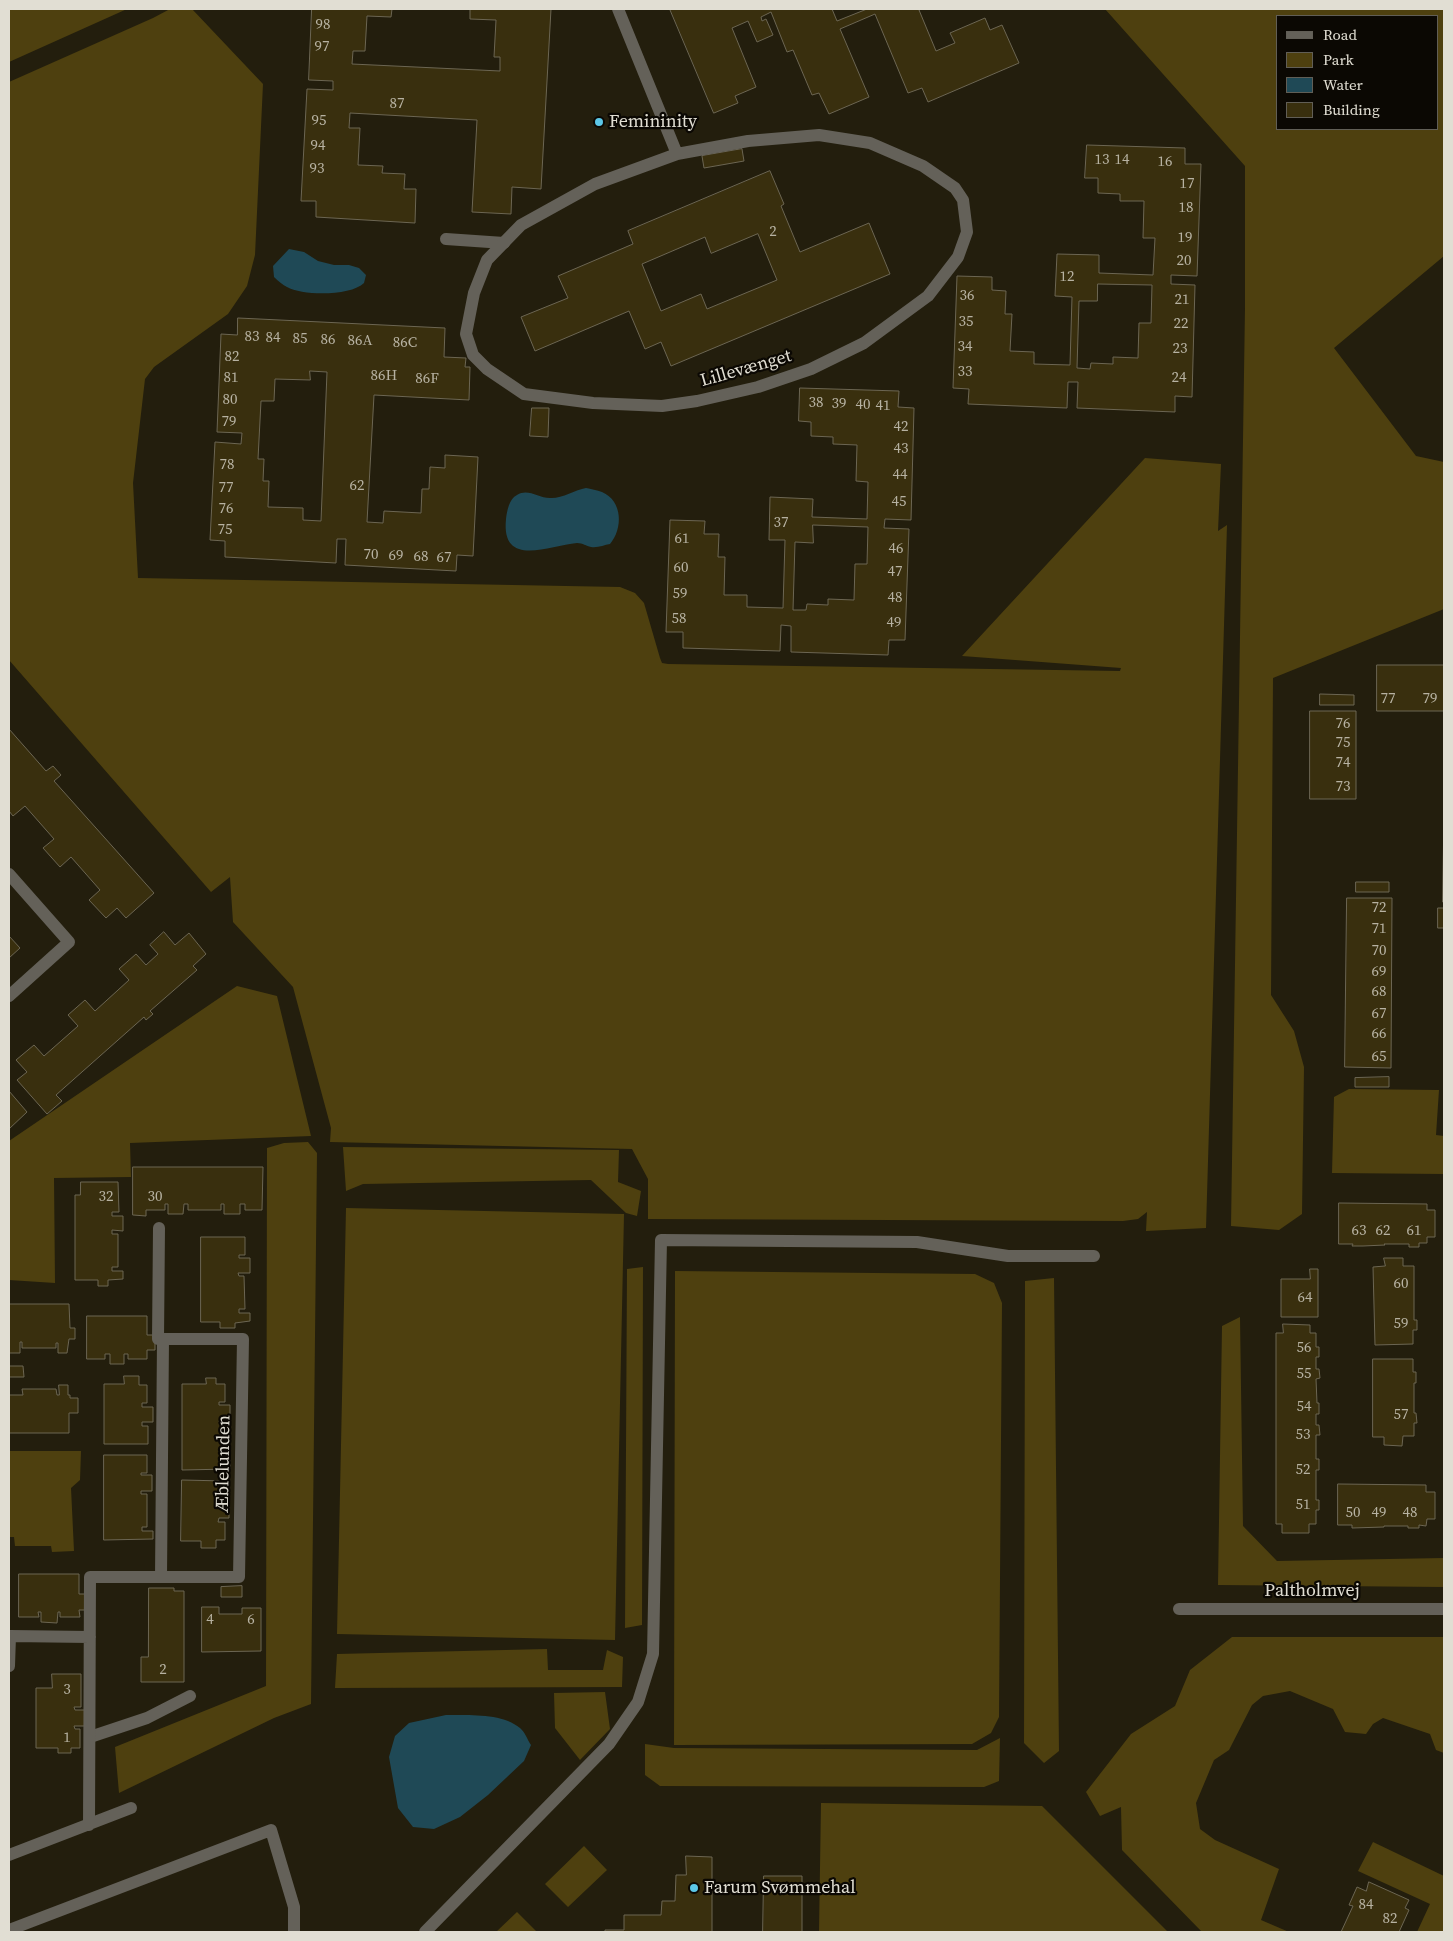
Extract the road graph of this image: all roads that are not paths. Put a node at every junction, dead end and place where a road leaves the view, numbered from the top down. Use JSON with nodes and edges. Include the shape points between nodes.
{"nodes":[{"id":1,"x":618,"y":9,"type":"edge"},
{"id":2,"x":677,"y":154,"type":"junction"},
{"id":3,"x":446,"y":239,"type":"dead end"},
{"id":4,"x":504,"y":243,"type":"junction"},
{"id":5,"x":9,"y":874,"type":"edge"},
{"id":6,"x":9,"y":996,"type":"edge"},
{"id":7,"x":158,"y":1228,"type":"dead end"},
{"id":8,"x":1094,"y":1256,"type":"dead end"},
{"id":9,"x":163,"y":1339,"type":"junction"},
{"id":10,"x":161,"y":1577,"type":"junction"},
{"id":11,"x":1179,"y":1609,"type":"dead end"},
{"id":12,"x":1444,"y":1609,"type":"edge"},
{"id":13,"x":90,"y":1637,"type":"junction"},
{"id":14,"x":9,"y":1666,"type":"edge"},
{"id":15,"x":190,"y":1696,"type":"dead end"},
{"id":16,"x":90,"y":1737,"type":"junction"},
{"id":17,"x":131,"y":1808,"type":"dead end"},
{"id":18,"x":89,"y":1825,"type":"junction"},
{"id":19,"x":9,"y":1855,"type":"edge"},
{"id":20,"x":9,"y":1930,"type":"edge"},
{"id":21,"x":294,"y":1932,"type":"edge"},
{"id":22,"x":425,"y":1932,"type":"edge"}],
"edges":[{"from":1,"to":2,"type":"street"},
{"from":2,"to":4,"type":"street","name":"Lillevænget","via":[[595,184],[522,224]]},
{"from":2,"to":4,"type":"street","name":"Lillevænget","via":[[748,141],[819,135],[870,143],[923,166],[955,188],[963,200],[967,232],[958,257],[928,296],[864,343],[811,369],[758,387],[662,406],[593,403],[524,394],[487,369],[473,355],[466,334],[474,293],[487,260]]},
{"from":3,"to":4,"type":"street"},
{"from":5,"to":6,"type":"street","via":[[69,942]]},
{"from":7,"to":9,"type":"street","via":[[158,1339]]},
{"from":8,"to":22,"type":"street","via":[[1008,1256],[917,1242],[661,1240],[653,1654],[638,1702],[609,1744]]},
{"from":9,"to":10,"type":"street"},
{"from":9,"to":10,"type":"street","name":"Æblelunden","via":[[243,1339],[239,1577]]},
{"from":10,"to":13,"type":"street","name":"Æblelunden","via":[[90,1577]]},
{"from":11,"to":12,"type":"street","name":"Paltholmvej"},
{"from":13,"to":14,"type":"street","via":[[10,1636]]},
{"from":13,"to":16,"type":"street","name":"Æblelunden"},
{"from":15,"to":16,"type":"street","via":[[147,1718]]},
{"from":16,"to":18,"type":"street","name":"Æblelunden"},
{"from":17,"to":18,"type":"street"},
{"from":18,"to":19,"type":"street"},
{"from":20,"to":21,"type":"street","via":[[271,1830],[294,1907]]}]}
